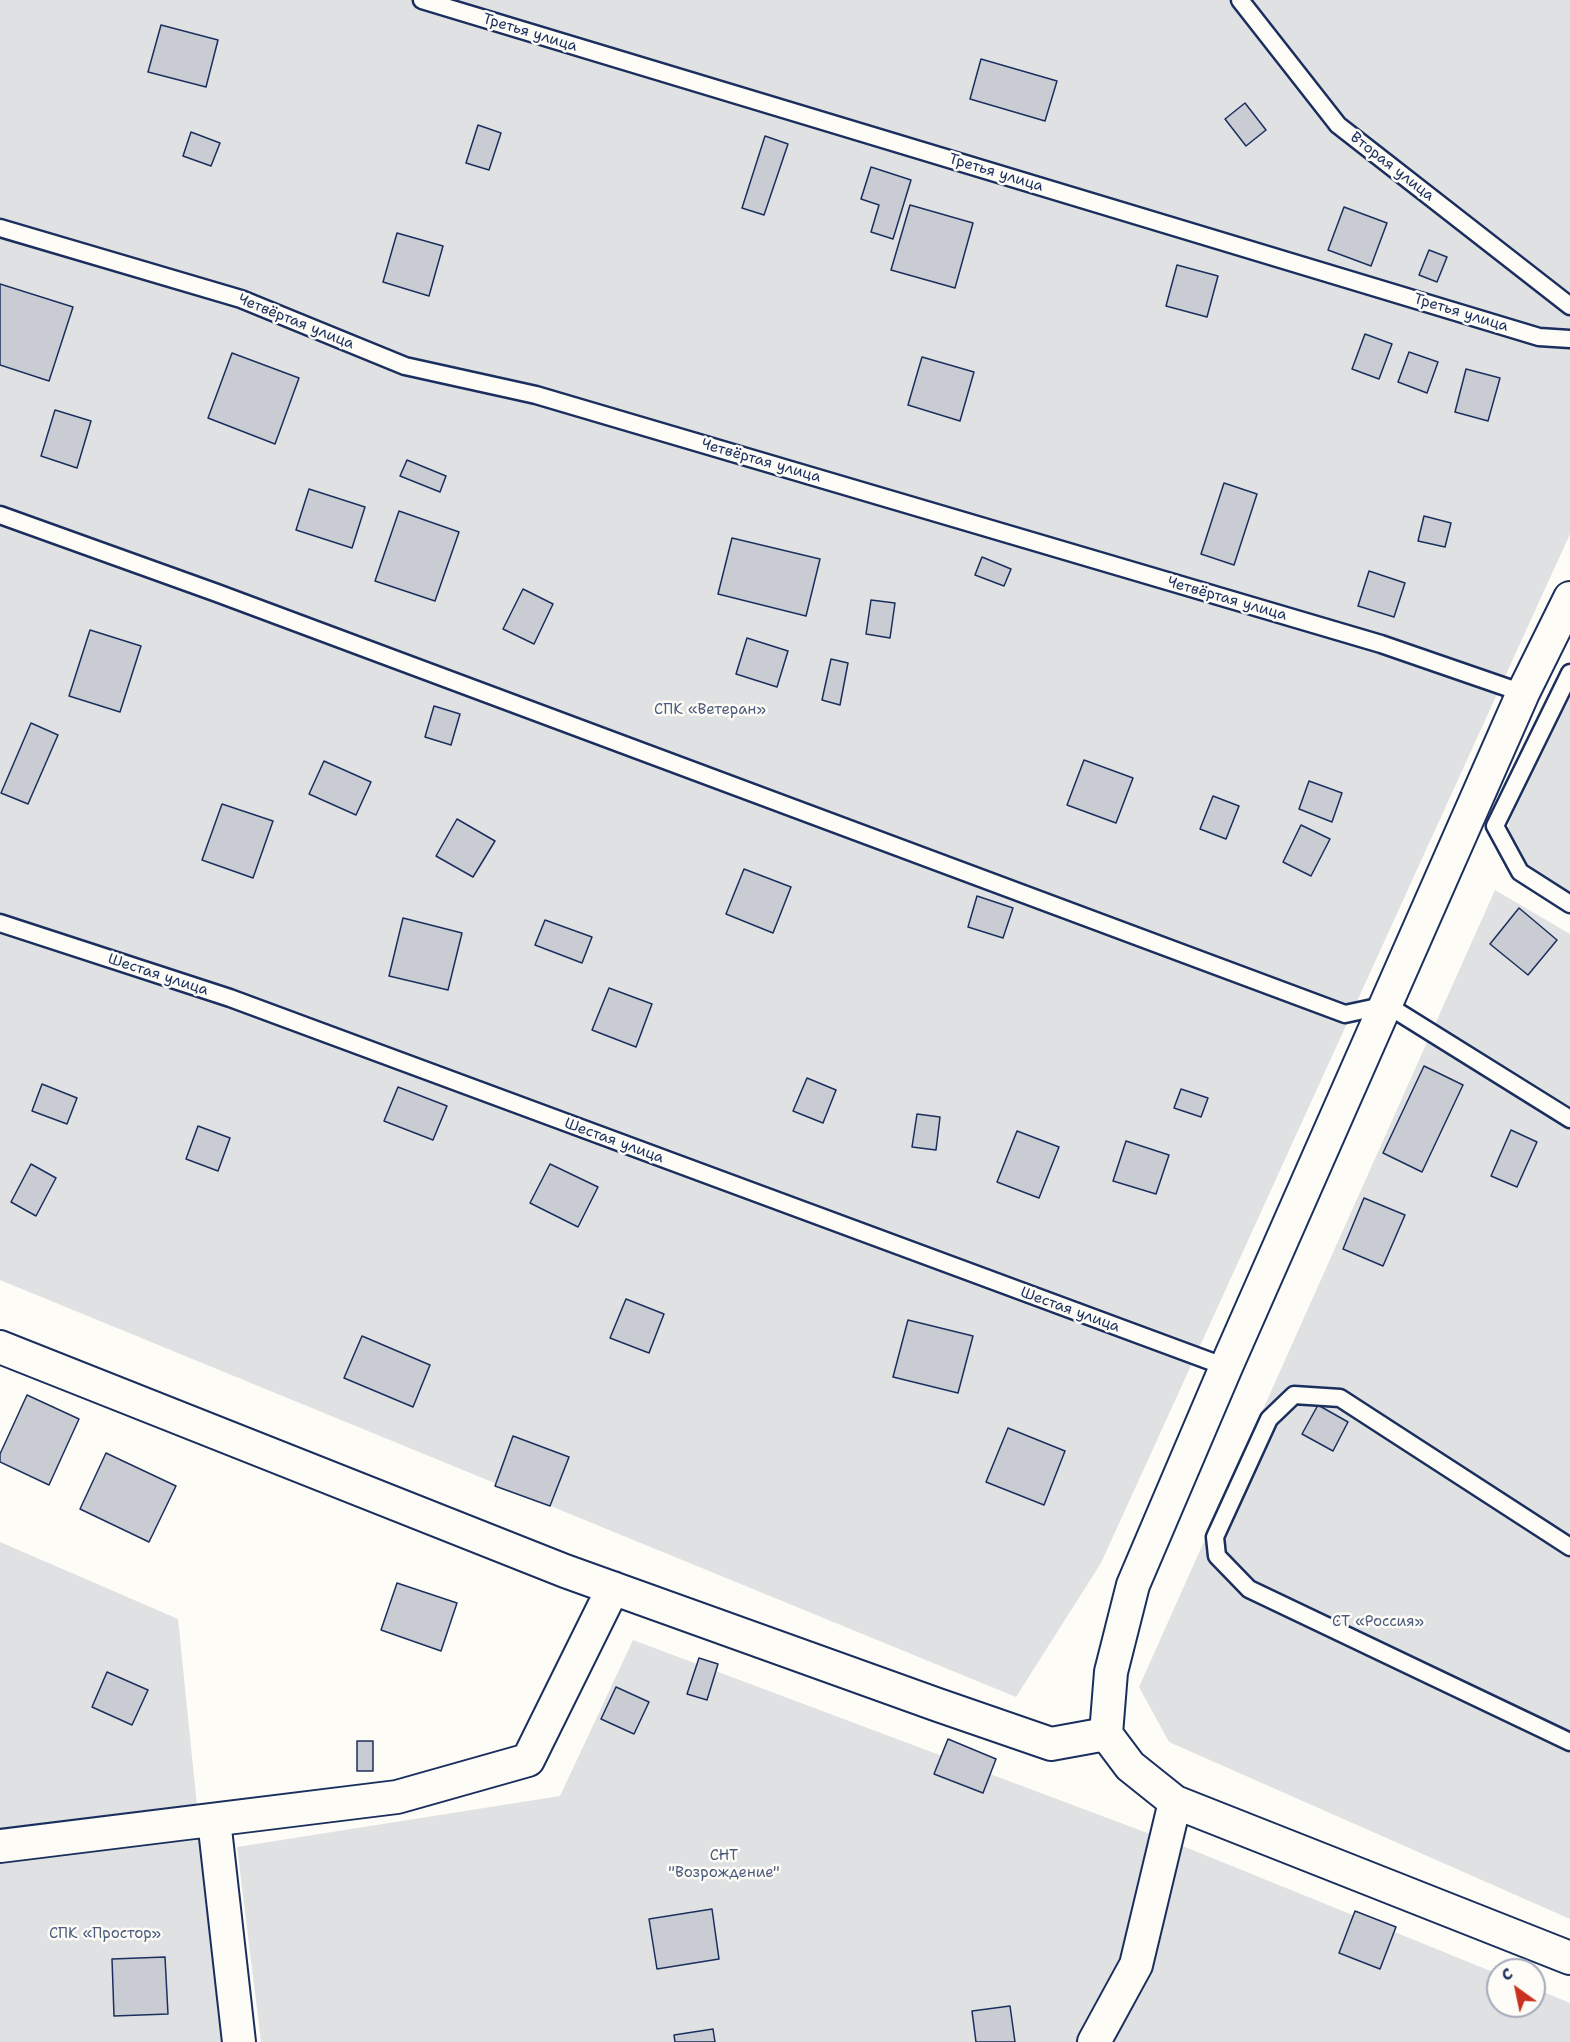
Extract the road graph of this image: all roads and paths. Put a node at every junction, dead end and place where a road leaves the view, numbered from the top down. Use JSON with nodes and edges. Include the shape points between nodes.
{"nodes":[{"id":1,"x":422,"y":0,"type":"edge"},
{"id":2,"x":1240,"y":0,"type":"edge"},
{"id":3,"x":0,"y":228,"type":"edge"},
{"id":4,"x":1570,"y":306,"type":"edge"},
{"id":5,"x":1570,"y":339,"type":"edge"},
{"id":6,"x":0,"y":515,"type":"edge"},
{"id":7,"x":1570,"y":598,"type":"edge"},
{"id":8,"x":1570,"y":673,"type":"edge"},
{"id":9,"x":1523,"y":693,"type":"junction"},
{"id":10,"x":1570,"y":904,"type":"edge"},
{"id":11,"x":0,"y":922,"type":"edge"},
{"id":12,"x":1387,"y":1005,"type":"junction"},
{"id":13,"x":1570,"y":1119,"type":"edge"},
{"id":14,"x":0,"y":1347,"type":"edge"},
{"id":15,"x":1226,"y":1367,"type":"junction"},
{"id":16,"x":1570,"y":1547,"type":"edge"},
{"id":17,"x":613,"y":1587,"type":"junction"},
{"id":18,"x":1106,"y":1734,"type":"junction"},
{"id":19,"x":1570,"y":1742,"type":"edge"},
{"id":20,"x":1175,"y":1802,"type":"junction"},
{"id":21,"x":214,"y":1820,"type":"junction"},
{"id":22,"x":0,"y":1846,"type":"edge"},
{"id":23,"x":1570,"y":1958,"type":"edge"},
{"id":24,"x":239,"y":2042,"type":"edge"},
{"id":25,"x":1094,"y":2042,"type":"edge"}],
"edges":[{"from":1,"to":5,"type":"lane","name":"Третья улица","via":[[1539,337]]},
{"from":2,"to":4,"type":"lane","name":"Вторая улица","via":[[1338,125]]},
{"from":3,"to":9,"type":"lane","name":"Четвёртая улица","via":[[240,299],[405,366],[536,395],[1382,644]]},
{"from":6,"to":12,"type":"lane","via":[[1345,1014]]},
{"from":7,"to":9,"type":"street"},
{"from":8,"to":10,"type":"lane","via":[[1495,826],[1520,872]]},
{"from":9,"to":12,"type":"street"},
{"from":11,"to":15,"type":"lane","name":"Шестая улица","via":[[241,1003]]},
{"from":12,"to":13,"type":"lane"},
{"from":12,"to":15,"type":"street"},
{"from":14,"to":17,"type":"street"},
{"from":15,"to":18,"type":"street","via":[[1133,1585],[1111,1672]]},
{"from":16,"to":19,"type":"lane","via":[[1340,1398],[1294,1395],[1269,1419],[1215,1537],[1217,1556],[1249,1589]]},
{"from":17,"to":18,"type":"street","via":[[1051,1744]]},
{"from":17,"to":21,"type":"street","via":[[528,1760],[397,1797]]},
{"from":18,"to":20,"type":"street","via":[[1130,1766]]},
{"from":20,"to":23,"type":"street"},
{"from":20,"to":25,"type":"street","via":[[1136,1965]]},
{"from":21,"to":22,"type":"street"},
{"from":21,"to":24,"type":"street"}]}
